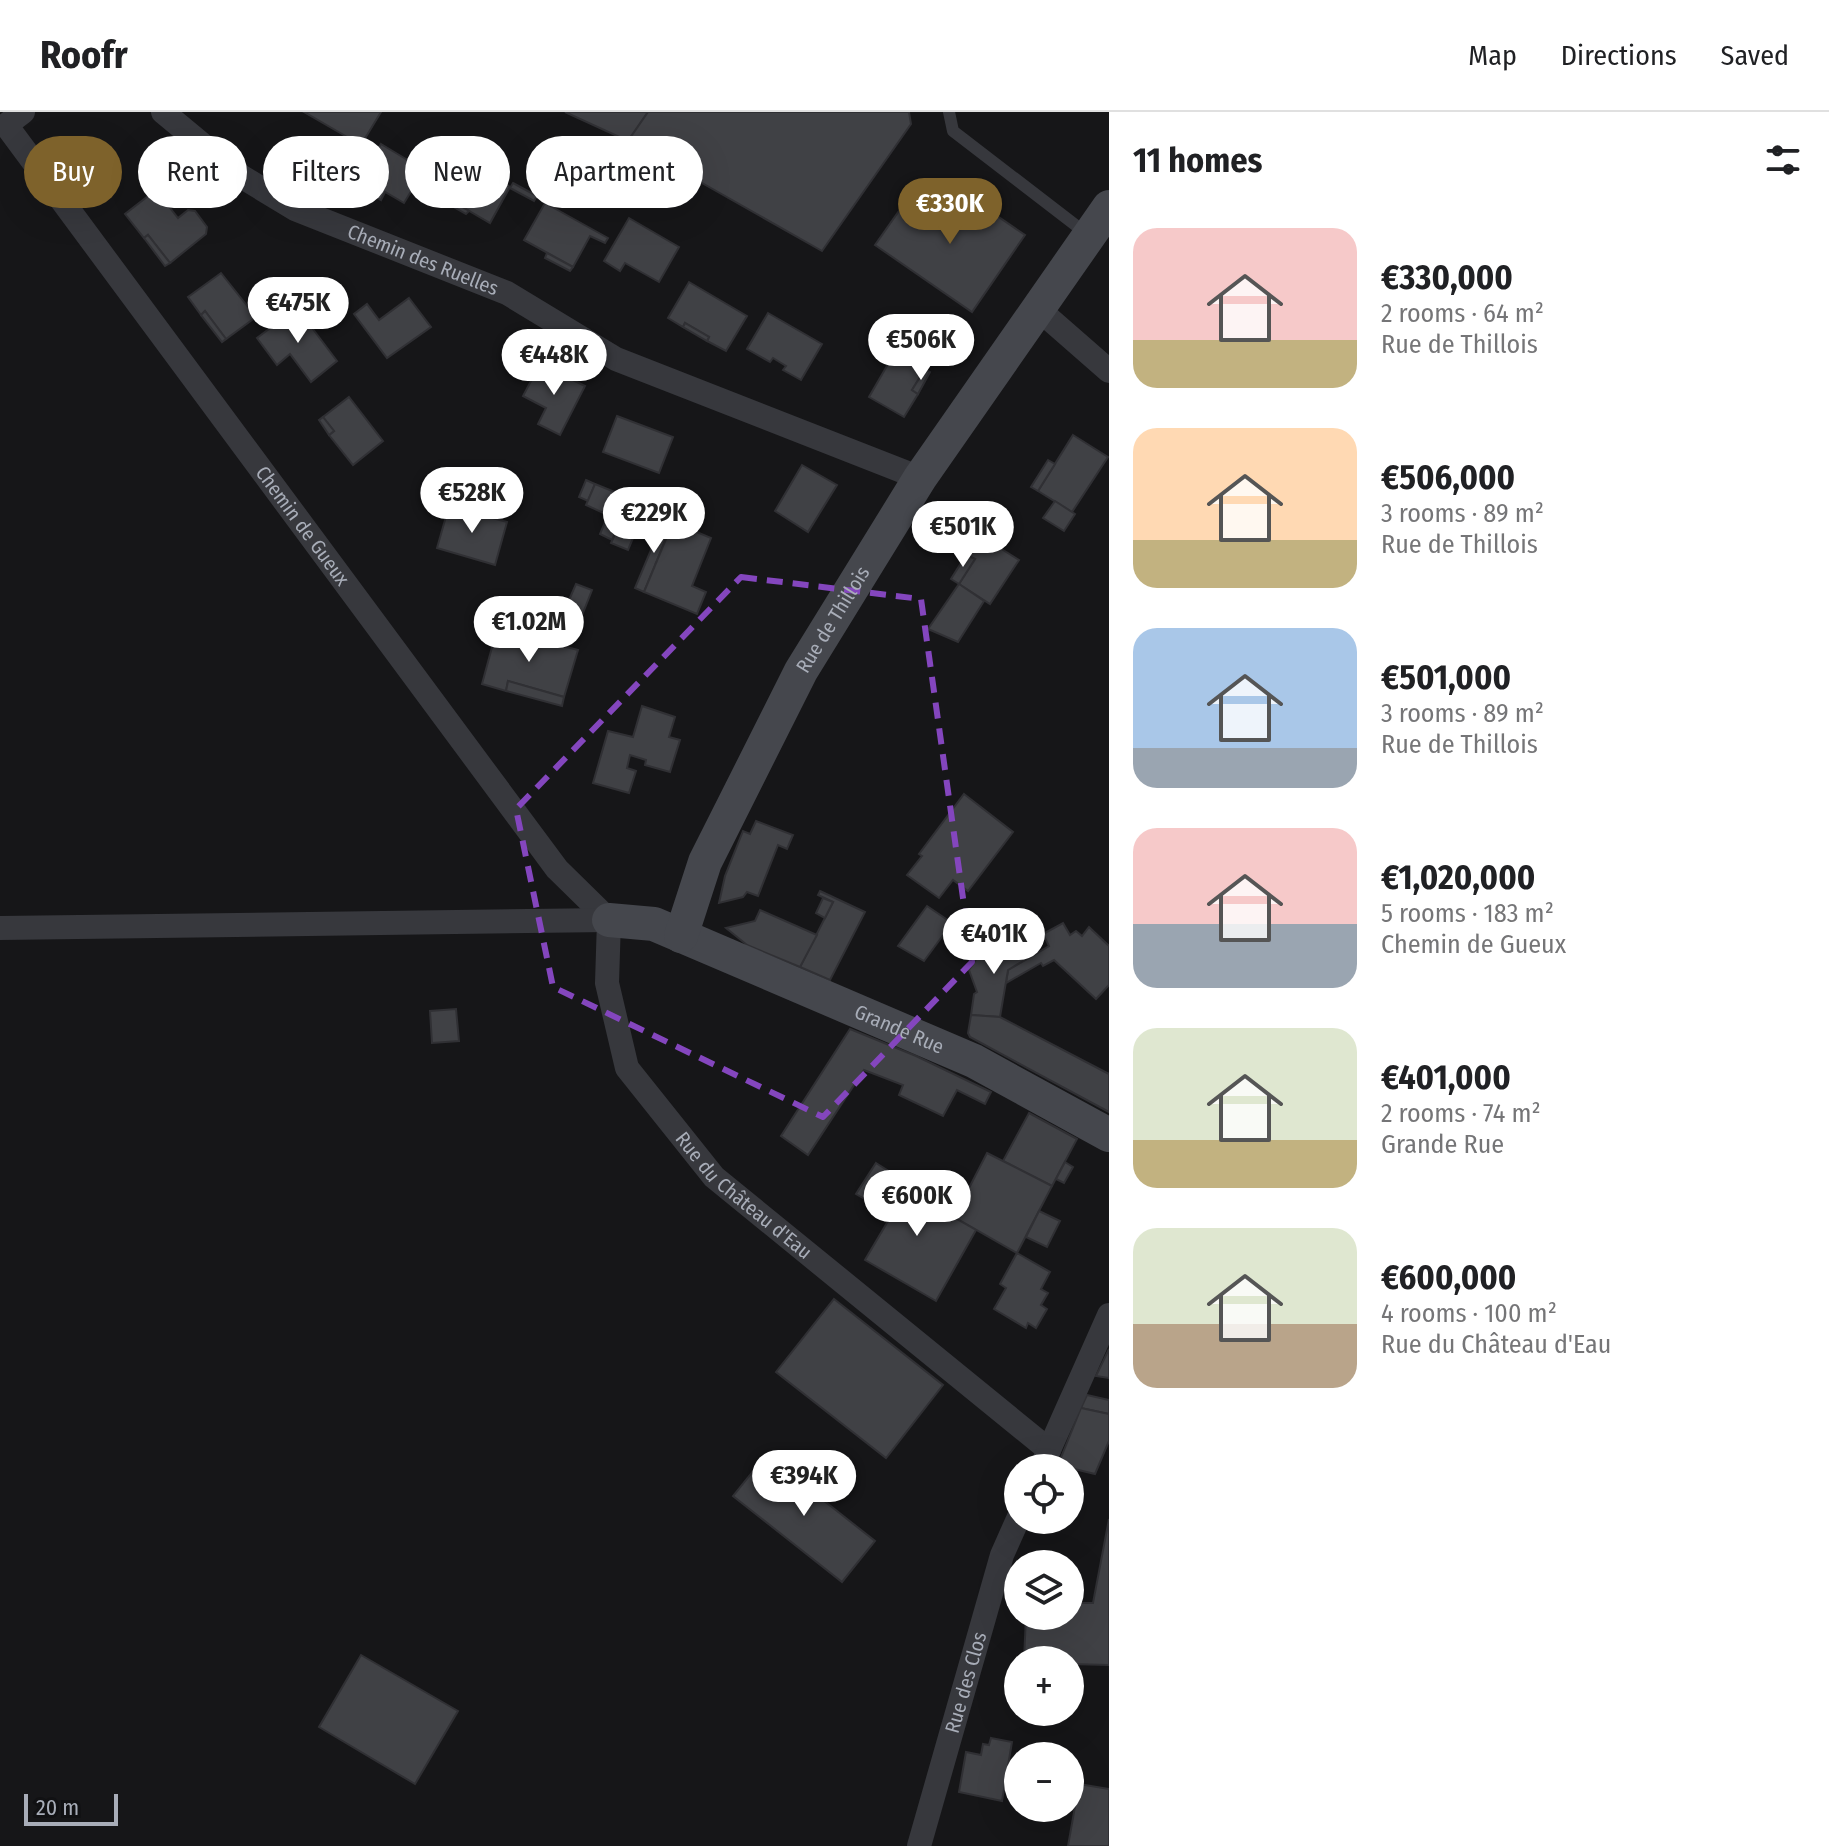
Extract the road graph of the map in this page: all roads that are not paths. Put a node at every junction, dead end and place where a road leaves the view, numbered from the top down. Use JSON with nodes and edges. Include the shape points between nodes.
{"nodes":[{"id":1,"x":163,"y":112,"type":"edge"},
{"id":2,"x":949,"y":112,"type":"edge"},
{"id":3,"x":15,"y":118,"type":"edge"},
{"id":4,"x":1109,"y":207,"type":"edge"},
{"id":5,"x":1089,"y":236,"type":"junction"},
{"id":6,"x":1037,"y":308,"type":"junction"},
{"id":7,"x":1109,"y":371,"type":"edge"},
{"id":8,"x":920,"y":478,"type":"junction"},
{"id":9,"x":609,"y":920,"type":"junction"},
{"id":10,"x":0,"y":928,"type":"edge"},
{"id":11,"x":681,"y":936,"type":"junction"},
{"id":12,"x":1109,"y":1135,"type":"edge"},
{"id":13,"x":1109,"y":1315,"type":"edge"},
{"id":14,"x":1039,"y":1454,"type":"edge"},
{"id":15,"x":1047,"y":1454,"type":"edge"},
{"id":16,"x":1011,"y":1534,"type":"edge"},
{"id":17,"x":919,"y":1846,"type":"edge"}],
"edges":[{"from":1,"to":8,"type":"street","name":"Chemin des Ruelles","via":[[239,175],[295,209],[507,293],[616,359]]},
{"from":2,"to":5,"type":"lane","via":[[953,131]]},
{"from":3,"to":9,"type":"street","name":"Chemin de Gueux","via":[[557,869]]},
{"from":4,"to":5,"type":"street","name":"Rue de Thillois"},
{"from":5,"to":6,"type":"street","name":"Rue de Thillois"},
{"from":6,"to":7,"type":"street"},
{"from":6,"to":8,"type":"street","name":"Rue de Thillois"},
{"from":8,"to":11,"type":"street","name":"Rue de Thillois","via":[[801,671],[705,862]]},
{"from":9,"to":10,"type":"street"},
{"from":9,"to":11,"type":"street","via":[[654,924]]},
{"from":9,"to":14,"type":"street","name":"Rue du Château d'Eau","via":[[607,983],[627,1068],[714,1177]]},
{"from":11,"to":12,"type":"street","name":"Grande Rue","via":[[974,1061]]},
{"from":13,"to":15,"type":"street"},
{"from":16,"to":17,"type":"street","name":"Rue des Clos"}]}
